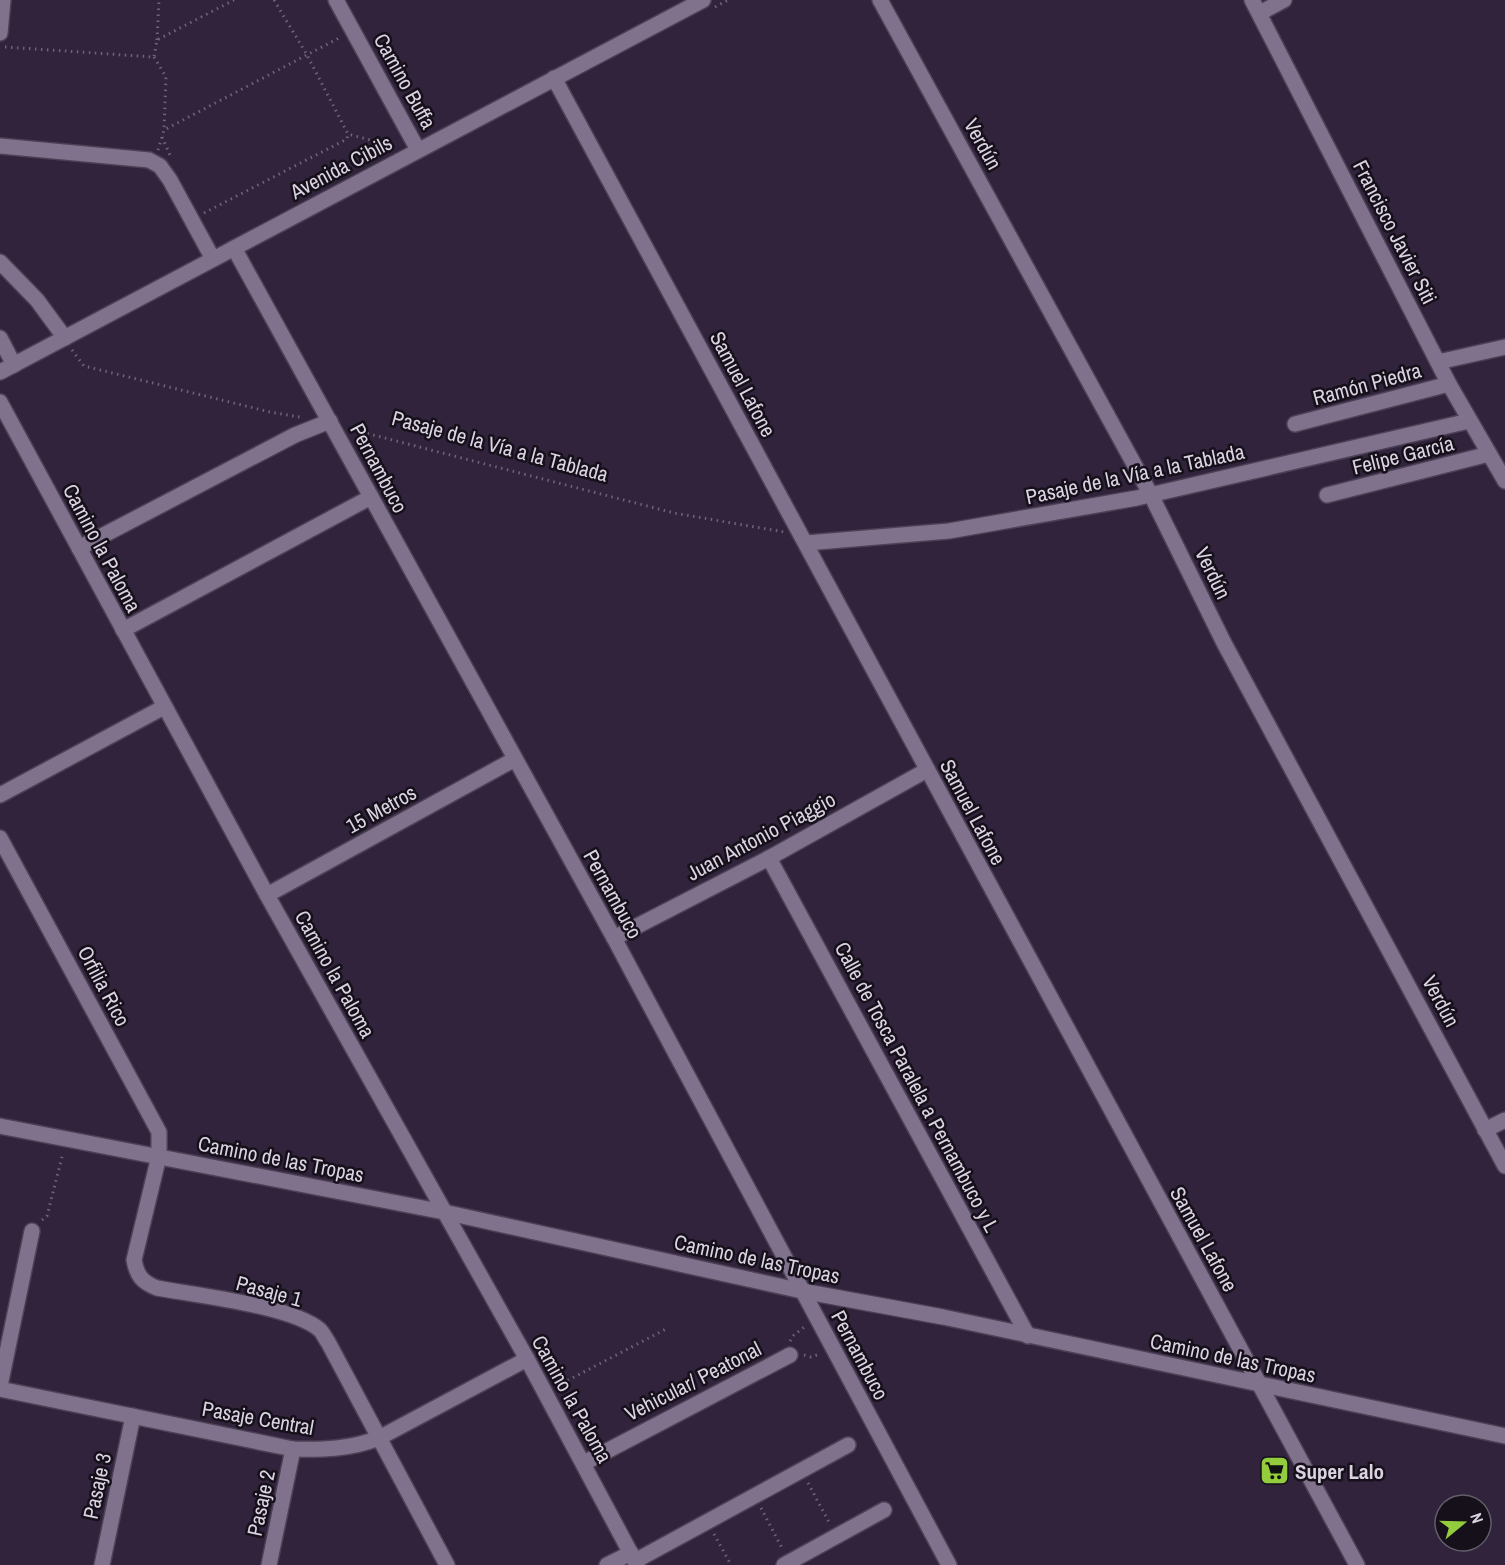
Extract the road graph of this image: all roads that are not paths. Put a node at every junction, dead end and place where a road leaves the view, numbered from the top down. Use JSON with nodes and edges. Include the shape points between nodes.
{"nodes":[{"id":1,"x":3,"y":0,"type":"edge"},
{"id":2,"x":336,"y":0,"type":"edge"},
{"id":3,"x":703,"y":0,"type":"edge"},
{"id":4,"x":880,"y":0,"type":"edge"},
{"id":5,"x":1284,"y":0,"type":"edge"},
{"id":6,"x":1256,"y":6,"type":"edge"},
{"id":7,"x":0,"y":33,"type":"edge"},
{"id":8,"x":555,"y":78,"type":"junction"},
{"id":9,"x":4,"y":147,"type":"edge"},
{"id":10,"x":418,"y":150,"type":"junction"},
{"id":11,"x":234,"y":248,"type":"junction"},
{"id":12,"x":213,"y":259,"type":"junction"},
{"id":13,"x":0,"y":262,"type":"edge"},
{"id":14,"x":0,"y":338,"type":"edge"},
{"id":15,"x":64,"y":338,"type":"junction"},
{"id":16,"x":1505,"y":347,"type":"edge"},
{"id":17,"x":1438,"y":363,"type":"junction"},
{"id":18,"x":7,"y":368,"type":"edge"},
{"id":19,"x":1449,"y":384,"type":"junction"},
{"id":20,"x":0,"y":402,"type":"edge"},
{"id":21,"x":330,"y":421,"type":"junction"},
{"id":22,"x":1469,"y":421,"type":"junction"},
{"id":23,"x":1295,"y":424,"type":"dead end"},
{"id":24,"x":1489,"y":454,"type":"junction"},
{"id":25,"x":1505,"y":481,"type":"edge"},
{"id":26,"x":1151,"y":495,"type":"junction"},
{"id":27,"x":1327,"y":495,"type":"dead end"},
{"id":28,"x":371,"y":497,"type":"junction"},
{"id":29,"x":804,"y":539,"type":"junction"},
{"id":30,"x":79,"y":548,"type":"junction"},
{"id":31,"x":123,"y":630,"type":"junction"},
{"id":32,"x":164,"y":707,"type":"junction"},
{"id":33,"x":515,"y":759,"type":"junction"},
{"id":34,"x":927,"y":770,"type":"junction"},
{"id":35,"x":0,"y":795,"type":"edge"},
{"id":36,"x":0,"y":838,"type":"edge"},
{"id":37,"x":769,"y":858,"type":"junction"},
{"id":38,"x":267,"y":895,"type":"junction"},
{"id":39,"x":614,"y":938,"type":"junction"},
{"id":40,"x":1505,"y":1120,"type":"edge"},
{"id":41,"x":0,"y":1126,"type":"edge"},
{"id":42,"x":1485,"y":1130,"type":"junction"},
{"id":43,"x":159,"y":1156,"type":"junction"},
{"id":44,"x":1505,"y":1166,"type":"edge"},
{"id":45,"x":444,"y":1212,"type":"junction"},
{"id":46,"x":32,"y":1231,"type":"road end"},
{"id":47,"x":802,"y":1291,"type":"junction"},
{"id":48,"x":1028,"y":1336,"type":"junction"},
{"id":49,"x":790,"y":1355,"type":"road end"},
{"id":50,"x":527,"y":1359,"type":"junction"},
{"id":51,"x":1258,"y":1384,"type":"junction"},
{"id":52,"x":0,"y":1387,"type":"edge"},
{"id":53,"x":133,"y":1416,"type":"junction"},
{"id":54,"x":1505,"y":1436,"type":"edge"},
{"id":55,"x":379,"y":1438,"type":"junction"},
{"id":56,"x":848,"y":1445,"type":"dead end"},
{"id":57,"x":293,"y":1449,"type":"junction"},
{"id":58,"x":584,"y":1463,"type":"junction"},
{"id":59,"x":884,"y":1510,"type":"dead end"},
{"id":60,"x":634,"y":1559,"type":"edge"},
{"id":61,"x":787,"y":1563,"type":"edge"},
{"id":62,"x":102,"y":1565,"type":"edge"},
{"id":63,"x":269,"y":1565,"type":"edge"},
{"id":64,"x":447,"y":1565,"type":"edge"},
{"id":65,"x":607,"y":1565,"type":"edge"},
{"id":66,"x":949,"y":1565,"type":"edge"},
{"id":67,"x":1357,"y":1565,"type":"edge"}],
"edges":[{"from":1,"to":7,"type":"street"},
{"from":2,"to":10,"type":"street","name":"Camino Buffa"},
{"from":3,"to":8,"type":"street","name":"Avenida Cibils"},
{"from":4,"to":26,"type":"street","name":"Verdún"},
{"from":5,"to":6,"type":"street"},
{"from":6,"to":17,"type":"street","name":"Francisco Javier Siti"},
{"from":8,"to":10,"type":"street","name":"Avenida Cibils"},
{"from":8,"to":29,"type":"street","name":"Samuel Lafone"},
{"from":9,"to":12,"type":"street","via":[[149,160],[160,166],[170,180]]},
{"from":10,"to":11,"type":"street","name":"Avenida Cibils"},
{"from":11,"to":12,"type":"street","name":"Avenida Cibils"},
{"from":11,"to":21,"type":"street","name":"Pernambuco"},
{"from":12,"to":15,"type":"street","name":"Avenida Cibils"},
{"from":13,"to":15,"type":"street","via":[[38,300]]},
{"from":14,"to":18,"type":"street"},
{"from":15,"to":18,"type":"street","name":"Avenida Cibils"},
{"from":16,"to":17,"type":"street","name":"Ramón Piedra"},
{"from":17,"to":19,"type":"street","name":"Francisco Javier Siti"},
{"from":19,"to":22,"type":"street","name":"Francisco Javier Siti"},
{"from":19,"to":23,"type":"street","name":"Ramón Piedra"},
{"from":20,"to":30,"type":"street","name":"Camino la Paloma"},
{"from":21,"to":28,"type":"street","name":"Pernambuco"},
{"from":21,"to":30,"type":"street","via":[[295,435]]},
{"from":22,"to":24,"type":"street","name":"Francisco Javier Siti"},
{"from":22,"to":26,"type":"street","name":"Pasaje de la Vía a la Tablada"},
{"from":24,"to":25,"type":"street","name":"Francisco Javier Siti"},
{"from":24,"to":27,"type":"street","name":"Felipe García"},
{"from":26,"to":29,"type":"street","name":"Pasaje de la Vía a la Tablada","via":[[949,531]]},
{"from":26,"to":42,"type":"street","name":"Verdún","via":[[1224,643]]},
{"from":28,"to":31,"type":"street"},
{"from":28,"to":33,"type":"street","name":"Pernambuco"},
{"from":29,"to":34,"type":"street","name":"Samuel Lafone"},
{"from":30,"to":31,"type":"street","name":"Camino la Paloma"},
{"from":31,"to":32,"type":"street","name":"Camino la Paloma"},
{"from":32,"to":35,"type":"street"},
{"from":32,"to":38,"type":"street","name":"Camino la Paloma"},
{"from":33,"to":38,"type":"street","name":"15 Metros"},
{"from":33,"to":39,"type":"street","name":"Pernambuco"},
{"from":34,"to":37,"type":"street","name":"Juan Antonio Piaggio"},
{"from":34,"to":51,"type":"street","name":"Samuel Lafone"},
{"from":36,"to":43,"type":"street","name":"Orfilia Rico","via":[[159,1132]]},
{"from":37,"to":39,"type":"street","name":"Juan Antonio Piaggio"},
{"from":37,"to":48,"type":"street","name":"Calle de Tosca Paralela a Pernambuco y L"},
{"from":38,"to":45,"type":"street","name":"Camino la Paloma"},
{"from":39,"to":47,"type":"street","name":"Pernambuco"},
{"from":40,"to":42,"type":"street"},
{"from":41,"to":43,"type":"street","name":"Camino de las Tropas"},
{"from":42,"to":44,"type":"street","name":"Verdún"},
{"from":43,"to":45,"type":"street","name":"Camino de las Tropas"},
{"from":43,"to":55,"type":"street","name":"Pasaje 1","via":[[134,1260],[137,1275],[157,1288],[274,1310],[319,1330]]},
{"from":45,"to":47,"type":"street","name":"Camino de las Tropas"},
{"from":45,"to":50,"type":"street","name":"Camino la Paloma"},
{"from":46,"to":52,"type":"street"},
{"from":47,"to":48,"type":"street","name":"Camino de las Tropas"},
{"from":47,"to":66,"type":"street","name":"Pernambuco"},
{"from":48,"to":51,"type":"street","name":"Camino de las Tropas"},
{"from":49,"to":58,"type":"street","name":"Vehicular/ Peatonal"},
{"from":50,"to":55,"type":"street","name":"Pasaje Central"},
{"from":50,"to":58,"type":"street","name":"Camino la Paloma"},
{"from":51,"to":54,"type":"street","name":"Camino de las Tropas"},
{"from":51,"to":67,"type":"street","name":"Samuel Lafone"},
{"from":52,"to":53,"type":"street","name":"Pasaje Central"},
{"from":53,"to":57,"type":"street","name":"Pasaje Central"},
{"from":53,"to":62,"type":"street","name":"Pasaje 3"},
{"from":55,"to":57,"type":"street","name":"Pasaje Central","via":[[349,1447]]},
{"from":55,"to":64,"type":"street","name":"Pasaje 1"},
{"from":56,"to":60,"type":"street"},
{"from":57,"to":63,"type":"street","name":"Pasaje 2"},
{"from":58,"to":60,"type":"street","name":"Camino la Paloma"},
{"from":59,"to":61,"type":"street"},
{"from":60,"to":65,"type":"street"}]}
